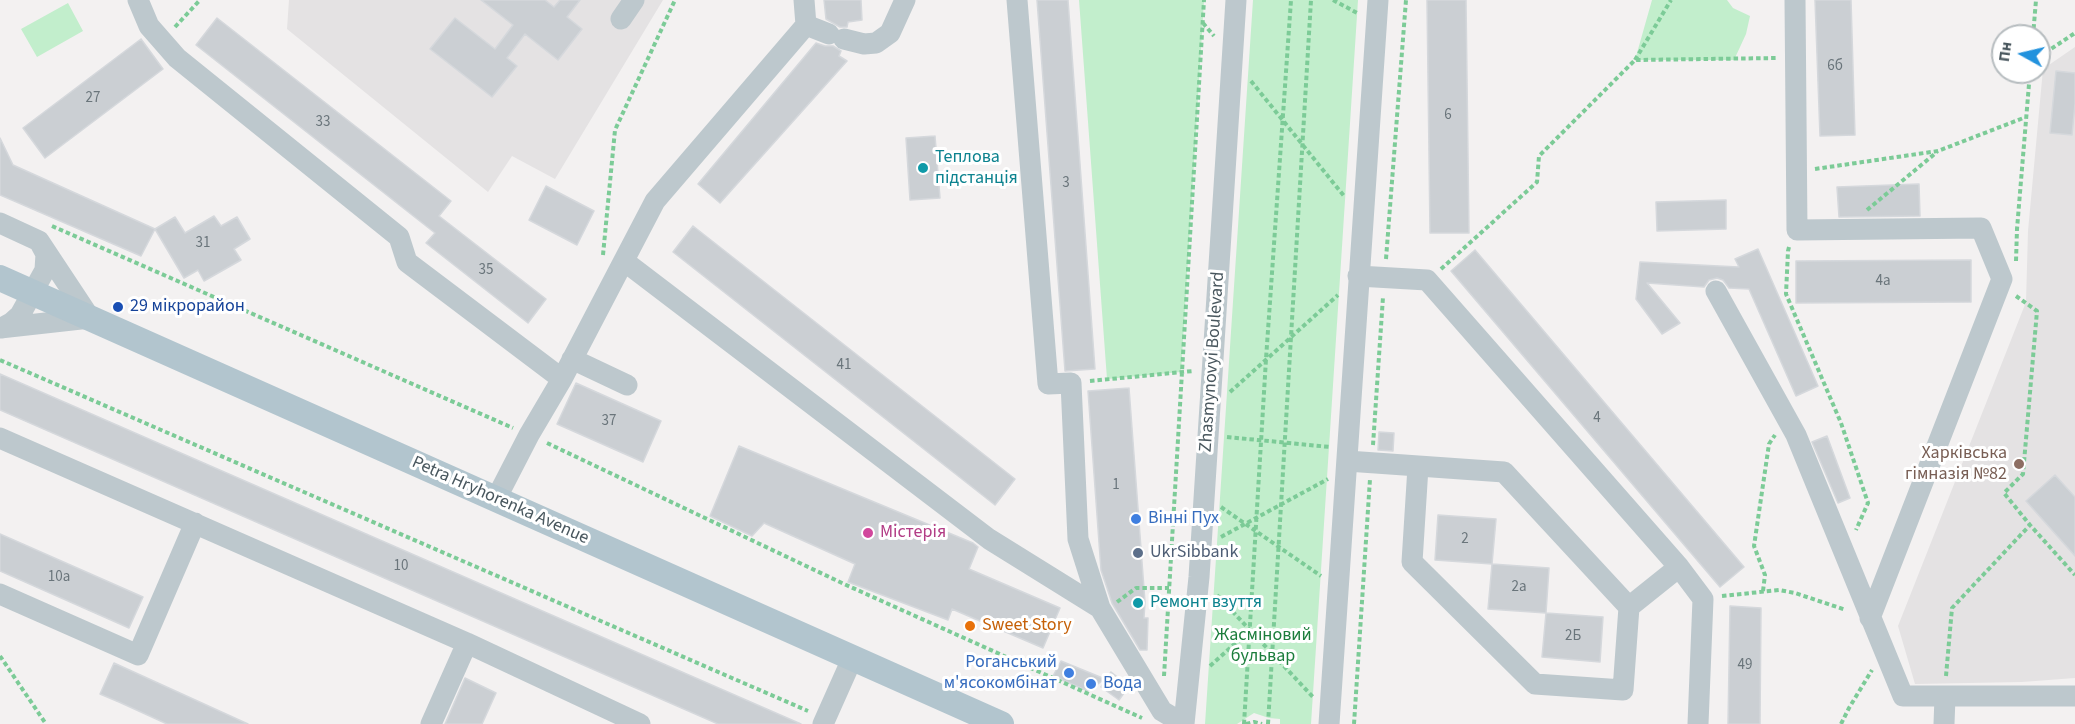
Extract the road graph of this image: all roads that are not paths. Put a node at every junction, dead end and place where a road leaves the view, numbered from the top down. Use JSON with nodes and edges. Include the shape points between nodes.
{"nodes":[{"id":1,"x":138,"y":0,"type":"edge"},
{"id":2,"x":634,"y":0,"type":"edge"},
{"id":3,"x":804,"y":0,"type":"edge"},
{"id":4,"x":905,"y":0,"type":"edge"},
{"id":5,"x":1017,"y":0,"type":"edge"},
{"id":6,"x":1236,"y":0,"type":"edge"},
{"id":7,"x":1378,"y":0,"type":"edge"},
{"id":8,"x":1795,"y":0,"type":"edge"},
{"id":9,"x":621,"y":19,"type":"dead end"},
{"id":10,"x":806,"y":24,"type":"junction"},
{"id":11,"x":0,"y":223,"type":"edge"},
{"id":12,"x":41,"y":231,"type":"junction"},
{"id":13,"x":624,"y":261,"type":"junction"},
{"id":14,"x":1358,"y":276,"type":"junction"},
{"id":15,"x":0,"y":278,"type":"edge"},
{"id":16,"x":1716,"y":291,"type":"dead end"},
{"id":17,"x":32,"y":293,"type":"junction"},
{"id":18,"x":90,"y":318,"type":"junction"},
{"id":19,"x":1,"y":328,"type":"edge"},
{"id":20,"x":572,"y":359,"type":"junction"},
{"id":21,"x":562,"y":378,"type":"junction"},
{"id":22,"x":627,"y":385,"type":"dead end"},
{"id":23,"x":0,"y":438,"type":"edge"},
{"id":24,"x":1347,"y":460,"type":"junction"},
{"id":25,"x":1418,"y":467,"type":"junction"},
{"id":26,"x":495,"y":499,"type":"junction"},
{"id":27,"x":195,"y":523,"type":"junction"},
{"id":28,"x":1679,"y":567,"type":"junction"},
{"id":29,"x":0,"y":594,"type":"edge"},
{"id":30,"x":1629,"y":607,"type":"junction"},
{"id":31,"x":1101,"y":611,"type":"junction"},
{"id":32,"x":1870,"y":618,"type":"junction"},
{"id":33,"x":467,"y":643,"type":"junction"},
{"id":34,"x":852,"y":659,"type":"junction"},
{"id":35,"x":2075,"y":696,"type":"edge"},
{"id":36,"x":1945,"y":697,"type":"junction"},
{"id":37,"x":1329,"y":719,"type":"edge"},
{"id":38,"x":824,"y":721,"type":"edge"},
{"id":39,"x":1184,"y":722,"type":"edge"},
{"id":40,"x":431,"y":724,"type":"edge"},
{"id":41,"x":640,"y":724,"type":"edge"},
{"id":42,"x":1001,"y":724,"type":"edge"},
{"id":43,"x":1698,"y":724,"type":"edge"},
{"id":44,"x":1944,"y":724,"type":"edge"}],
"edges":[{"from":1,"to":21,"type":"street","via":[[149,26],[177,58],[399,237],[407,262]]},
{"from":2,"to":9,"type":"street"},
{"from":3,"to":10,"type":"street"},
{"from":4,"to":10,"type":"street","via":[[890,33],[876,43],[864,44]]},
{"from":5,"to":31,"type":"street","via":[[1048,384],[1071,383],[1078,539]]},
{"from":6,"to":39,"type":"street","name":"Zhasmynovyi Boulevard","via":[[1205,496]]},
{"from":7,"to":14,"type":"street"},
{"from":8,"to":32,"type":"street","via":[[1797,230],[1981,228],[2002,279]]},
{"from":10,"to":13,"type":"street","via":[[655,201]]},
{"from":11,"to":12,"type":"street"},
{"from":12,"to":17,"type":"street","via":[[45,270]]},
{"from":12,"to":18,"type":"street"},
{"from":13,"to":20,"type":"street"},
{"from":13,"to":31,"type":"street","via":[[989,539]]},
{"from":14,"to":24,"type":"street"},
{"from":14,"to":28,"type":"street","via":[[1427,280]]},
{"from":15,"to":17,"type":"main road","name":"Petra Hryhorenka Аvenue"},
{"from":16,"to":32,"type":"street","via":[[1796,435]]},
{"from":17,"to":18,"type":"main road","name":"Petra Hryhorenka Аvenue"},
{"from":17,"to":19,"type":"street","via":[[20,315]]},
{"from":18,"to":19,"type":"street"},
{"from":18,"to":26,"type":"main road","name":"Petra Hryhorenka Аvenue"},
{"from":20,"to":21,"type":"street"},
{"from":20,"to":22,"type":"street"},
{"from":21,"to":26,"type":"street"},
{"from":23,"to":27,"type":"street"},
{"from":24,"to":25,"type":"street"},
{"from":24,"to":37,"type":"street"},
{"from":25,"to":30,"type":"street","via":[[1504,472]]},
{"from":25,"to":30,"type":"street","via":[[1412,562],[1535,684],[1623,690]]},
{"from":26,"to":34,"type":"main road","name":"Petra Hryhorenka Аvenue"},
{"from":27,"to":29,"type":"street","via":[[138,655]]},
{"from":27,"to":33,"type":"street"},
{"from":28,"to":30,"type":"street"},
{"from":28,"to":43,"type":"street","via":[[1703,599]]},
{"from":31,"to":39,"type":"street","via":[[1162,711]]},
{"from":32,"to":36,"type":"street","via":[[1903,696]]},
{"from":33,"to":40,"type":"street"},
{"from":33,"to":41,"type":"street"},
{"from":34,"to":38,"type":"street"},
{"from":34,"to":42,"type":"main road","name":"Petra Hryhorenka Аvenue","via":[[925,681]]},
{"from":35,"to":36,"type":"street"},
{"from":36,"to":44,"type":"street"}]}
